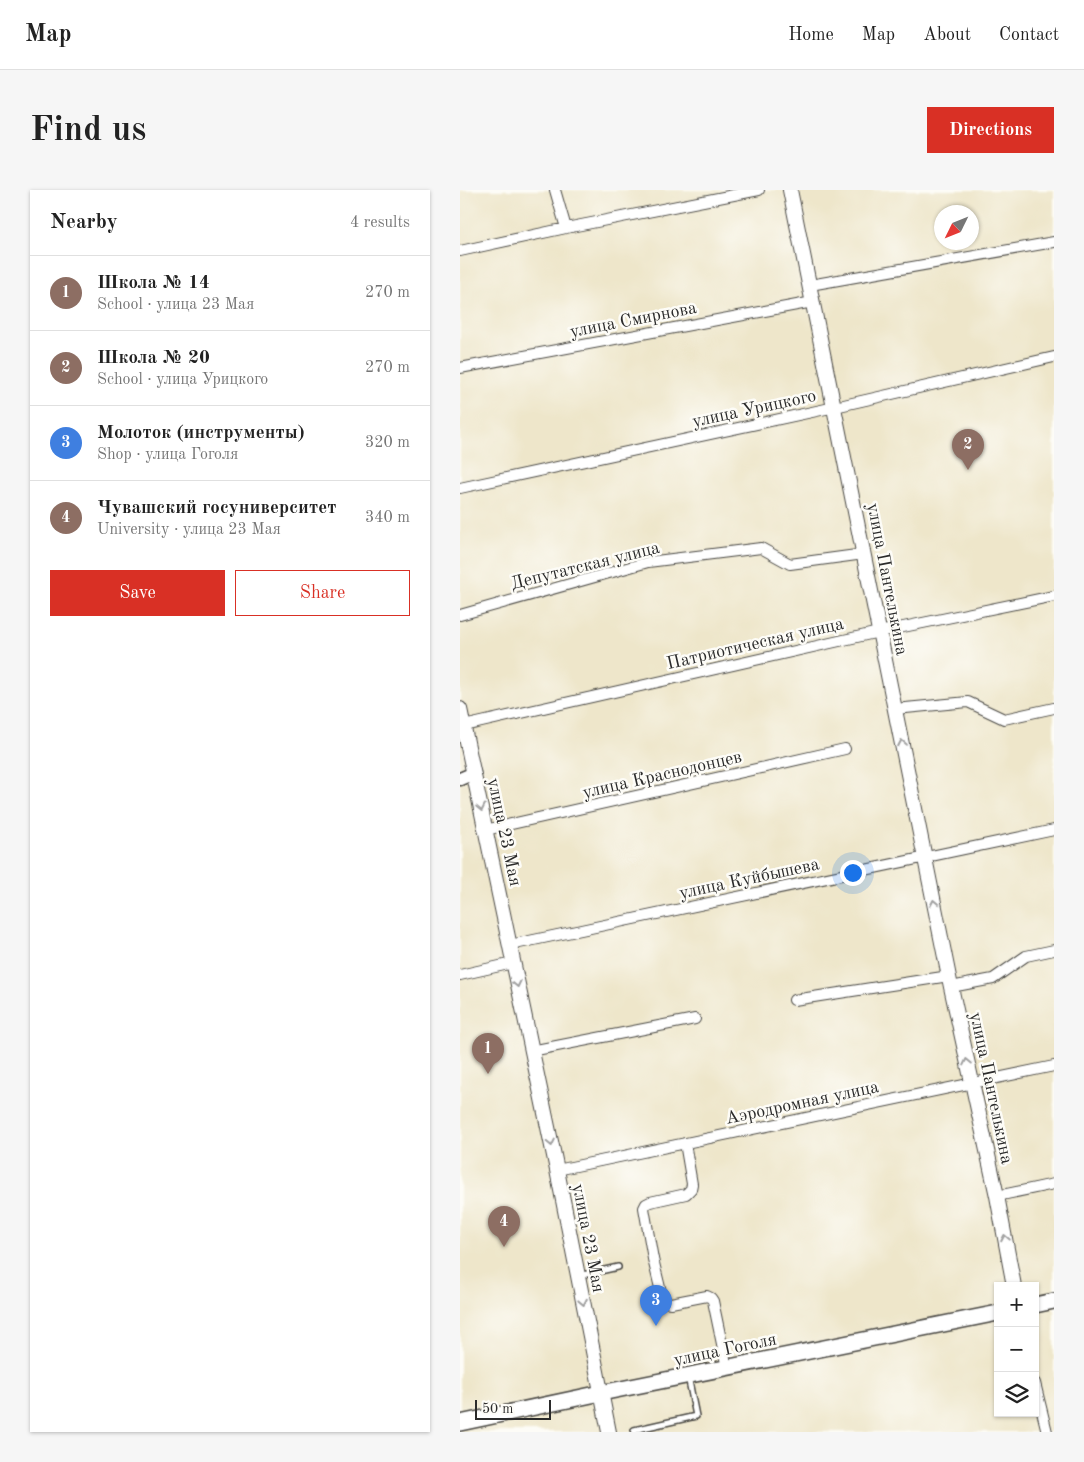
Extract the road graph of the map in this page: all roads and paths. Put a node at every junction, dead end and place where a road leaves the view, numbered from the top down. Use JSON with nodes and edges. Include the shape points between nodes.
{"nodes":[{"id":1,"x":555,"y":190,"type":"edge"},
{"id":2,"x":759,"y":190,"type":"edge"},
{"id":3,"x":790,"y":190,"type":"edge"},
{"id":4,"x":566,"y":228,"type":"junction"},
{"id":5,"x":1054,"y":242,"type":"edge"},
{"id":6,"x":460,"y":251,"type":"edge"},
{"id":7,"x":810,"y":285,"type":"junction"},
{"id":8,"x":813,"y":302,"type":"junction"},
{"id":9,"x":1054,"y":357,"type":"edge"},
{"id":10,"x":460,"y":368,"type":"edge"},
{"id":11,"x":835,"y":407,"type":"junction"},
{"id":12,"x":460,"y":488,"type":"edge"},
{"id":13,"x":864,"y":554,"type":"junction"},
{"id":14,"x":1054,"y":596,"type":"edge"},
{"id":15,"x":460,"y":615,"type":"edge"},
{"id":16,"x":879,"y":632,"type":"junction"},
{"id":17,"x":1054,"y":708,"type":"edge"},
{"id":18,"x":460,"y":709,"type":"edge"},
{"id":19,"x":895,"y":709,"type":"junction"},
{"id":20,"x":464,"y":726,"type":"junction"},
{"id":21,"x":845,"y":748,"type":"dead end"},
{"id":22,"x":474,"y":773,"type":"junction"},
{"id":23,"x":460,"y":779,"type":"edge"},
{"id":24,"x":486,"y":830,"type":"junction"},
{"id":25,"x":1054,"y":830,"type":"edge"},
{"id":26,"x":925,"y":857,"type":"junction"},
{"id":27,"x":510,"y":944,"type":"junction"},
{"id":28,"x":1054,"y":950,"type":"edge"},
{"id":29,"x":513,"y":963,"type":"junction"},
{"id":30,"x":460,"y":975,"type":"edge"},
{"id":31,"x":950,"y":981,"type":"junction"},
{"id":32,"x":794,"y":1000,"type":"dead end"},
{"id":33,"x":695,"y":1019,"type":"dead end"},
{"id":34,"x":531,"y":1051,"type":"junction"},
{"id":35,"x":1054,"y":1066,"type":"edge"},
{"id":36,"x":972,"y":1082,"type":"junction"},
{"id":37,"x":685,"y":1143,"type":"junction"},
{"id":38,"x":557,"y":1170,"type":"junction"},
{"id":39,"x":1054,"y":1184,"type":"edge"},
{"id":40,"x":997,"y":1196,"type":"junction"},
{"id":41,"x":618,"y":1267,"type":"dead end"},
{"id":42,"x":578,"y":1276,"type":"junction"},
{"id":43,"x":1013,"y":1282,"type":"edge"},
{"id":44,"x":1054,"y":1301,"type":"edge"},
{"id":45,"x":1039,"y":1304,"type":"edge"},
{"id":46,"x":994,"y":1314,"type":"edge"},
{"id":47,"x":727,"y":1368,"type":"junction"},
{"id":48,"x":688,"y":1376,"type":"junction"},
{"id":49,"x":601,"y":1393,"type":"junction"},
{"id":50,"x":1039,"y":1399,"type":"edge"},
{"id":51,"x":460,"y":1423,"type":"edge"},
{"id":52,"x":609,"y":1432,"type":"edge"},
{"id":53,"x":635,"y":1432,"type":"edge"},
{"id":54,"x":1047,"y":1432,"type":"edge"}],
"edges":[{"from":1,"to":4,"type":"street"},
{"from":2,"to":4,"type":"street"},
{"from":3,"to":7,"type":"main road","name":"улица Пантелькина"},
{"from":4,"to":6,"type":"street"},
{"from":5,"to":7,"type":"street"},
{"from":7,"to":8,"type":"main road","name":"улица Пантелькина"},
{"from":8,"to":10,"type":"street","name":"улица Смирнова"},
{"from":8,"to":11,"type":"main road","name":"улица Пантелькина"},
{"from":9,"to":11,"type":"street","name":"улица Урицкого"},
{"from":11,"to":12,"type":"street","name":"улица Урицкого"},
{"from":11,"to":13,"type":"main road","name":"улица Пантелькина"},
{"from":13,"to":15,"type":"street","name":"Депутатская улица","via":[[790,564],[761,548],[648,562]]},
{"from":13,"to":16,"type":"main road","name":"улица Пантелькина"},
{"from":14,"to":16,"type":"street","name":"Патриотическая улица"},
{"from":16,"to":19,"type":"main road","name":"улица Пантелькина"},
{"from":16,"to":20,"type":"street","name":"Патриотическая улица"},
{"from":17,"to":19,"type":"street","via":[[1004,719],[968,702]]},
{"from":18,"to":20,"type":"main road","name":"улица 23 Мая"},
{"from":26,"to":19,"type":"main road","name":"улица Пантелькина","one_way":true},
{"from":20,"to":22,"type":"main road","name":"улица 23 Мая"},
{"from":21,"to":24,"type":"street","name":"улица Краснодонцев"},
{"from":22,"to":23,"type":"street"},
{"from":22,"to":24,"type":"main road","name":"улица 23 Мая","one_way":true},
{"from":24,"to":27,"type":"main road","name":"улица 23 Мая"},
{"from":25,"to":26,"type":"street","name":"улица Куйбышева"},
{"from":26,"to":27,"type":"street","name":"улица Куйбышева"},
{"from":31,"to":26,"type":"main road","name":"улица Пантелькина","one_way":true},
{"from":27,"to":29,"type":"main road","name":"улица 23 Мая"},
{"from":28,"to":31,"type":"street","via":[[1026,956],[994,979]]},
{"from":29,"to":30,"type":"street"},
{"from":29,"to":34,"type":"main road","name":"улица 23 Мая","one_way":true},
{"from":31,"to":32,"type":"street"},
{"from":36,"to":31,"type":"main road","name":"улица Пантелькина","one_way":true},
{"from":33,"to":34,"type":"street"},
{"from":34,"to":38,"type":"main road","name":"улица 23 Мая","one_way":true},
{"from":35,"to":36,"type":"street","name":"Аэродромная улица"},
{"from":36,"to":37,"type":"street","name":"Аэродромная улица"},
{"from":36,"to":40,"type":"main road","name":"улица Пантелькина"},
{"from":37,"to":38,"type":"street","name":"Аэродромная улица"},
{"from":37,"to":47,"type":"street","via":[[691,1189],[686,1194],[650,1202],[644,1208],[649,1260],[665,1302],[671,1304],[707,1296],[713,1300]]},
{"from":38,"to":42,"type":"main road","name":"улица 23 Мая"},
{"from":39,"to":40,"type":"street"},
{"from":43,"to":40,"type":"main road","name":"улица Пантелькина","one_way":true},
{"from":41,"to":42,"type":"lane"},
{"from":42,"to":49,"type":"main road","name":"улица 23 Мая","one_way":true},
{"from":44,"to":45,"type":"main road"},
{"from":46,"to":47,"type":"main road","name":"улица Гоголя"},
{"from":47,"to":48,"type":"main road","name":"улица Гоголя"},
{"from":48,"to":49,"type":"main road","name":"улица Гоголя"},
{"from":48,"to":53,"type":"lane","via":[[696,1416]]},
{"from":49,"to":51,"type":"main road","name":"улица Гоголя"},
{"from":49,"to":52,"type":"main road","name":"улица 23 Мая"},
{"from":50,"to":54,"type":"street"}]}
